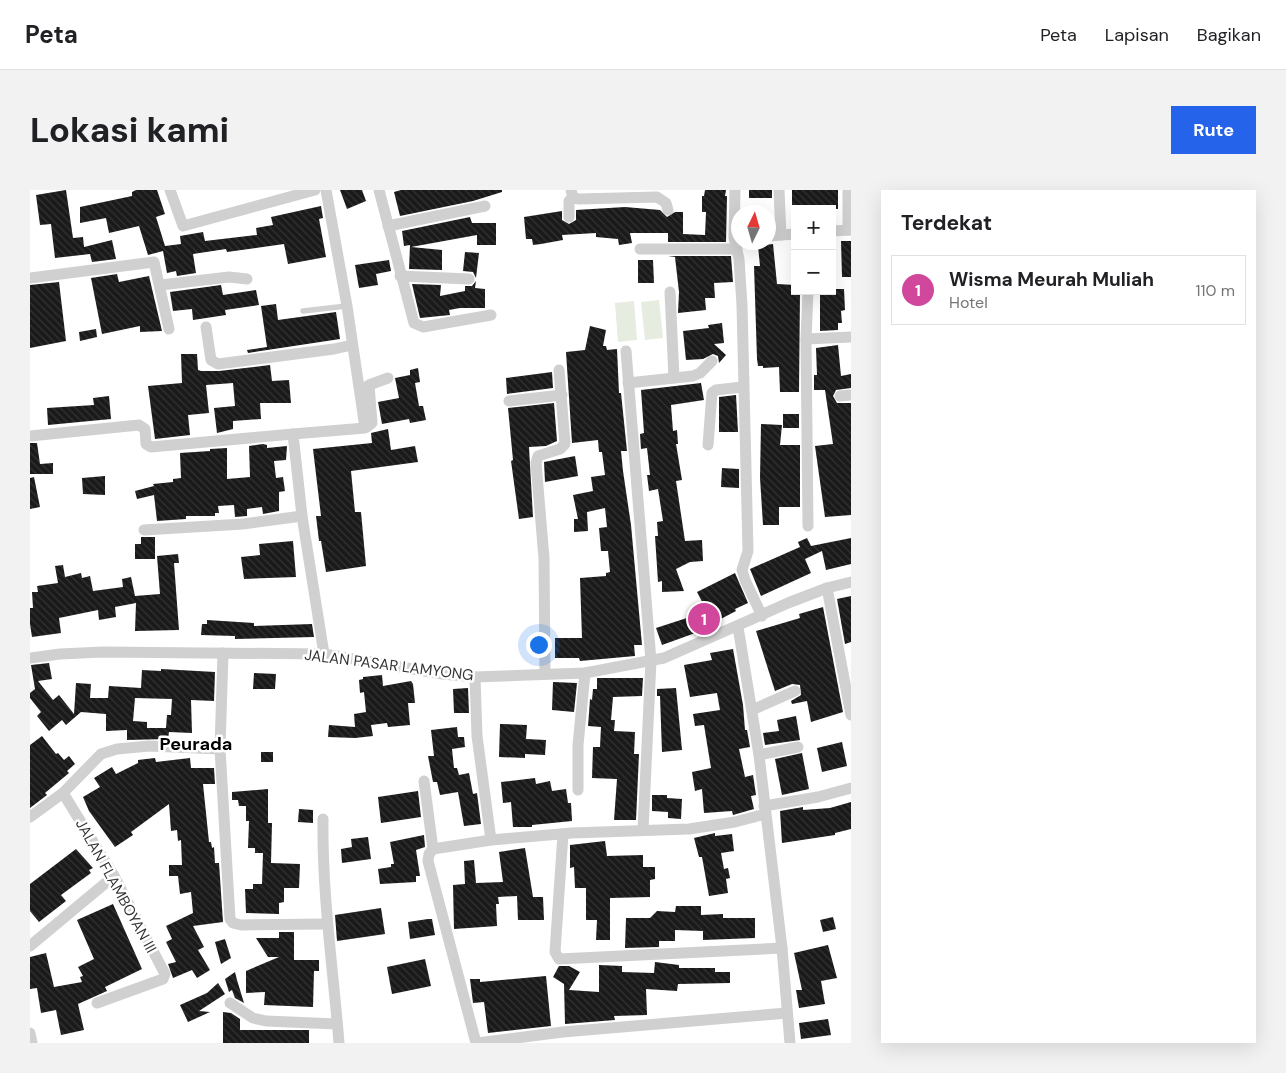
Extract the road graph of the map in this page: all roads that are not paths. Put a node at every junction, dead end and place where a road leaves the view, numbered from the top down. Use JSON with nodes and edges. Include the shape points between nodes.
{"nodes":[{"id":1,"x":170,"y":190,"type":"edge"},
{"id":2,"x":315,"y":190,"type":"edge"},
{"id":3,"x":326,"y":190,"type":"edge"},
{"id":4,"x":379,"y":190,"type":"edge"},
{"id":5,"x":735,"y":190,"type":"edge"},
{"id":6,"x":779,"y":190,"type":"edge"},
{"id":7,"x":848,"y":190,"type":"edge"},
{"id":8,"x":572,"y":194,"type":"edge"},
{"id":9,"x":735,"y":205,"type":"edge"},
{"id":10,"x":485,"y":206,"type":"dead end"},
{"id":11,"x":668,"y":210,"type":"dead end"},
{"id":12,"x":569,"y":217,"type":"dead end"},
{"id":13,"x":388,"y":226,"type":"junction"},
{"id":14,"x":850,"y":230,"type":"edge"},
{"id":15,"x":836,"y":231,"type":"edge"},
{"id":16,"x":791,"y":234,"type":"edge"},
{"id":17,"x":776,"y":235,"type":"edge"},
{"id":18,"x":781,"y":235,"type":"junction"},
{"id":19,"x":731,"y":242,"type":"edge"},
{"id":20,"x":640,"y":249,"type":"dead end"},
{"id":21,"x":737,"y":250,"type":"edge"},
{"id":22,"x":400,"y":276,"type":"junction"},
{"id":23,"x":30,"y":278,"type":"edge"},
{"id":24,"x":469,"y":279,"type":"dead end"},
{"id":25,"x":247,"y":280,"type":"dead end"},
{"id":26,"x":161,"y":285,"type":"junction"},
{"id":27,"x":670,"y":292,"type":"dead end"},
{"id":28,"x":808,"y":295,"type":"edge"},
{"id":29,"x":347,"y":306,"type":"junction"},
{"id":30,"x":303,"y":312,"type":"dead end"},
{"id":31,"x":491,"y":315,"type":"dead end"},
{"id":32,"x":206,"y":327,"type":"dead end"},
{"id":33,"x":169,"y":329,"type":"dead end"},
{"id":34,"x":851,"y":337,"type":"edge"},
{"id":35,"x":806,"y":339,"type":"junction"},
{"id":36,"x":352,"y":345,"type":"junction"},
{"id":37,"x":626,"y":351,"type":"dead end"},
{"id":38,"x":712,"y":361,"type":"dead end"},
{"id":39,"x":559,"y":370,"type":"dead end"},
{"id":40,"x":388,"y":378,"type":"dead end"},
{"id":41,"x":674,"y":378,"type":"junction"},
{"id":42,"x":628,"y":383,"type":"junction"},
{"id":43,"x":742,"y":387,"type":"junction"},
{"id":44,"x":562,"y":395,"type":"junction"},
{"id":45,"x":509,"y":401,"type":"dead end"},
{"id":46,"x":366,"y":428,"type":"junction"},
{"id":47,"x":293,"y":434,"type":"junction"},
{"id":48,"x":30,"y":436,"type":"edge"},
{"id":49,"x":708,"y":445,"type":"dead end"},
{"id":50,"x":302,"y":516,"type":"junction"},
{"id":51,"x":808,"y":526,"type":"dead end"},
{"id":52,"x":144,"y":530,"type":"dead end"},
{"id":53,"x":851,"y":582,"type":"edge"},
{"id":54,"x":827,"y":588,"type":"junction"},
{"id":55,"x":762,"y":616,"type":"junction"},
{"id":56,"x":738,"y":627,"type":"junction"},
{"id":57,"x":223,"y":652,"type":"junction"},
{"id":58,"x":324,"y":654,"type":"junction"},
{"id":59,"x":30,"y":658,"type":"edge"},
{"id":60,"x":651,"y":661,"type":"junction"},
{"id":61,"x":585,"y":673,"type":"junction"},
{"id":62,"x":545,"y":674,"type":"junction"},
{"id":63,"x":475,"y":677,"type":"junction"},
{"id":64,"x":795,"y":691,"type":"dead end"},
{"id":65,"x":752,"y":710,"type":"junction"},
{"id":66,"x":851,"y":715,"type":"edge"},
{"id":67,"x":798,"y":747,"type":"dead end"},
{"id":68,"x":220,"y":749,"type":"junction"},
{"id":69,"x":759,"y":755,"type":"junction"},
{"id":70,"x":424,"y":781,"type":"dead end"},
{"id":71,"x":851,"y":788,"type":"edge"},
{"id":72,"x":578,"y":790,"type":"dead end"},
{"id":73,"x":63,"y":793,"type":"junction"},
{"id":74,"x":765,"y":810,"type":"junction"},
{"id":75,"x":30,"y":817,"type":"edge"},
{"id":76,"x":323,"y":818,"type":"dead end"},
{"id":77,"x":643,"y":830,"type":"junction"},
{"id":78,"x":563,"y":834,"type":"junction"},
{"id":79,"x":491,"y":840,"type":"junction"},
{"id":80,"x":433,"y":849,"type":"junction"},
{"id":81,"x":114,"y":876,"type":"junction"},
{"id":82,"x":326,"y":924,"type":"junction"},
{"id":83,"x":30,"y":946,"type":"edge"},
{"id":84,"x":782,"y":948,"type":"junction"},
{"id":85,"x":97,"y":1003,"type":"dead end"},
{"id":86,"x":230,"y":1003,"type":"dead end"},
{"id":87,"x":787,"y":1013,"type":"junction"},
{"id":88,"x":337,"y":1024,"type":"junction"},
{"id":89,"x":30,"y":1033,"type":"edge"},
{"id":90,"x":32,"y":1043,"type":"edge"},
{"id":91,"x":339,"y":1043,"type":"edge"},
{"id":92,"x":477,"y":1043,"type":"edge"},
{"id":93,"x":790,"y":1043,"type":"edge"}],
"edges":[{"from":1,"to":2,"type":"street","via":[[183,226]]},
{"from":3,"to":29,"type":"street"},
{"from":4,"to":13,"type":"street"},
{"from":5,"to":9,"type":"street"},
{"from":6,"to":18,"type":"street"},
{"from":7,"to":14,"type":"street"},
{"from":8,"to":11,"type":"street","via":[[657,197],[666,203]]},
{"from":8,"to":12,"type":"street"},
{"from":10,"to":13,"type":"street"},
{"from":13,"to":22,"type":"street"},
{"from":14,"to":15,"type":"street"},
{"from":16,"to":18,"type":"street"},
{"from":17,"to":18,"type":"street"},
{"from":19,"to":20,"type":"street"},
{"from":21,"to":43,"type":"street","via":[[742,305]]},
{"from":22,"to":24,"type":"street"},
{"from":22,"to":31,"type":"street","via":[[417,326]]},
{"from":23,"to":26,"type":"street","via":[[148,261],[154,262]]},
{"from":25,"to":26,"type":"street","via":[[229,278]]},
{"from":26,"to":33,"type":"street"},
{"from":27,"to":41,"type":"street"},
{"from":28,"to":35,"type":"street"},
{"from":29,"to":30,"type":"lane"},
{"from":29,"to":36,"type":"street"},
{"from":32,"to":36,"type":"street","via":[[211,360],[218,364]]},
{"from":34,"to":35,"type":"street"},
{"from":35,"to":51,"type":"street"},
{"from":36,"to":46,"type":"street"},
{"from":37,"to":42,"type":"street"},
{"from":38,"to":41,"type":"street","via":[[697,375]]},
{"from":39,"to":44,"type":"street"},
{"from":40,"to":46,"type":"street","via":[[369,384],[372,423]]},
{"from":41,"to":42,"type":"street"},
{"from":42,"to":60,"type":"street"},
{"from":43,"to":49,"type":"street","via":[[712,393]]},
{"from":43,"to":55,"type":"street","via":[[748,551],[742,570]]},
{"from":44,"to":45,"type":"street"},
{"from":44,"to":62,"type":"street","via":[[565,444],[560,449],[538,456],[536,463],[544,558]]},
{"from":46,"to":47,"type":"street"},
{"from":47,"to":48,"type":"street","via":[[151,447],[146,444],[145,429],[139,425]]},
{"from":47,"to":50,"type":"street"},
{"from":50,"to":52,"type":"street","via":[[243,524]]},
{"from":50,"to":58,"type":"street"},
{"from":53,"to":54,"type":"street","name":"JALAN PASAR LAMYONG"},
{"from":54,"to":55,"type":"street","name":"JALAN PASAR LAMYONG"},
{"from":54,"to":66,"type":"street"},
{"from":55,"to":56,"type":"street","name":"JALAN PASAR LAMYONG"},
{"from":56,"to":60,"type":"street","name":"JALAN PASAR LAMYONG","via":[[676,654]]},
{"from":56,"to":65,"type":"street"},
{"from":57,"to":58,"type":"street","name":"JALAN PASAR LAMYONG"},
{"from":57,"to":59,"type":"street","name":"JALAN PASAR LAMYONG","via":[[102,652]]},
{"from":57,"to":68,"type":"street"},
{"from":58,"to":63,"type":"street","name":"JALAN PASAR LAMYONG"},
{"from":60,"to":61,"type":"street","name":"JALAN PASAR LAMYONG"},
{"from":60,"to":77,"type":"street"},
{"from":61,"to":62,"type":"street","name":"JALAN PASAR LAMYONG"},
{"from":61,"to":72,"type":"street","via":[[578,745]]},
{"from":62,"to":63,"type":"street","name":"JALAN PASAR LAMYONG"},
{"from":63,"to":79,"type":"street","via":[[477,736]]},
{"from":64,"to":65,"type":"street"},
{"from":65,"to":69,"type":"street"},
{"from":67,"to":69,"type":"street"},
{"from":68,"to":73,"type":"street","via":[[149,746],[117,749],[101,754]]},
{"from":68,"to":82,"type":"street","via":[[230,919],[240,925]]},
{"from":69,"to":74,"type":"street"},
{"from":70,"to":80,"type":"street"},
{"from":71,"to":74,"type":"street"},
{"from":73,"to":75,"type":"street"},
{"from":73,"to":81,"type":"street","name":"JALAN FLAMBOYAN III"},
{"from":74,"to":77,"type":"street","via":[[735,822],[689,829]]},
{"from":74,"to":84,"type":"street"},
{"from":76,"to":82,"type":"street"},
{"from":77,"to":78,"type":"street"},
{"from":78,"to":79,"type":"street"},
{"from":78,"to":84,"type":"street","via":[[555,952],[559,959]]},
{"from":79,"to":80,"type":"street"},
{"from":80,"to":92,"type":"street","via":[[428,861]]},
{"from":81,"to":83,"type":"street"},
{"from":81,"to":85,"type":"street","name":"JALAN FLAMBOYAN III","via":[[165,974],[163,979]]},
{"from":82,"to":88,"type":"street"},
{"from":84,"to":87,"type":"street"},
{"from":86,"to":88,"type":"street","via":[[253,1018],[266,1021]]},
{"from":87,"to":92,"type":"street","via":[[563,1032]]},
{"from":87,"to":93,"type":"street"},
{"from":88,"to":91,"type":"street"},
{"from":89,"to":90,"type":"street"}]}
